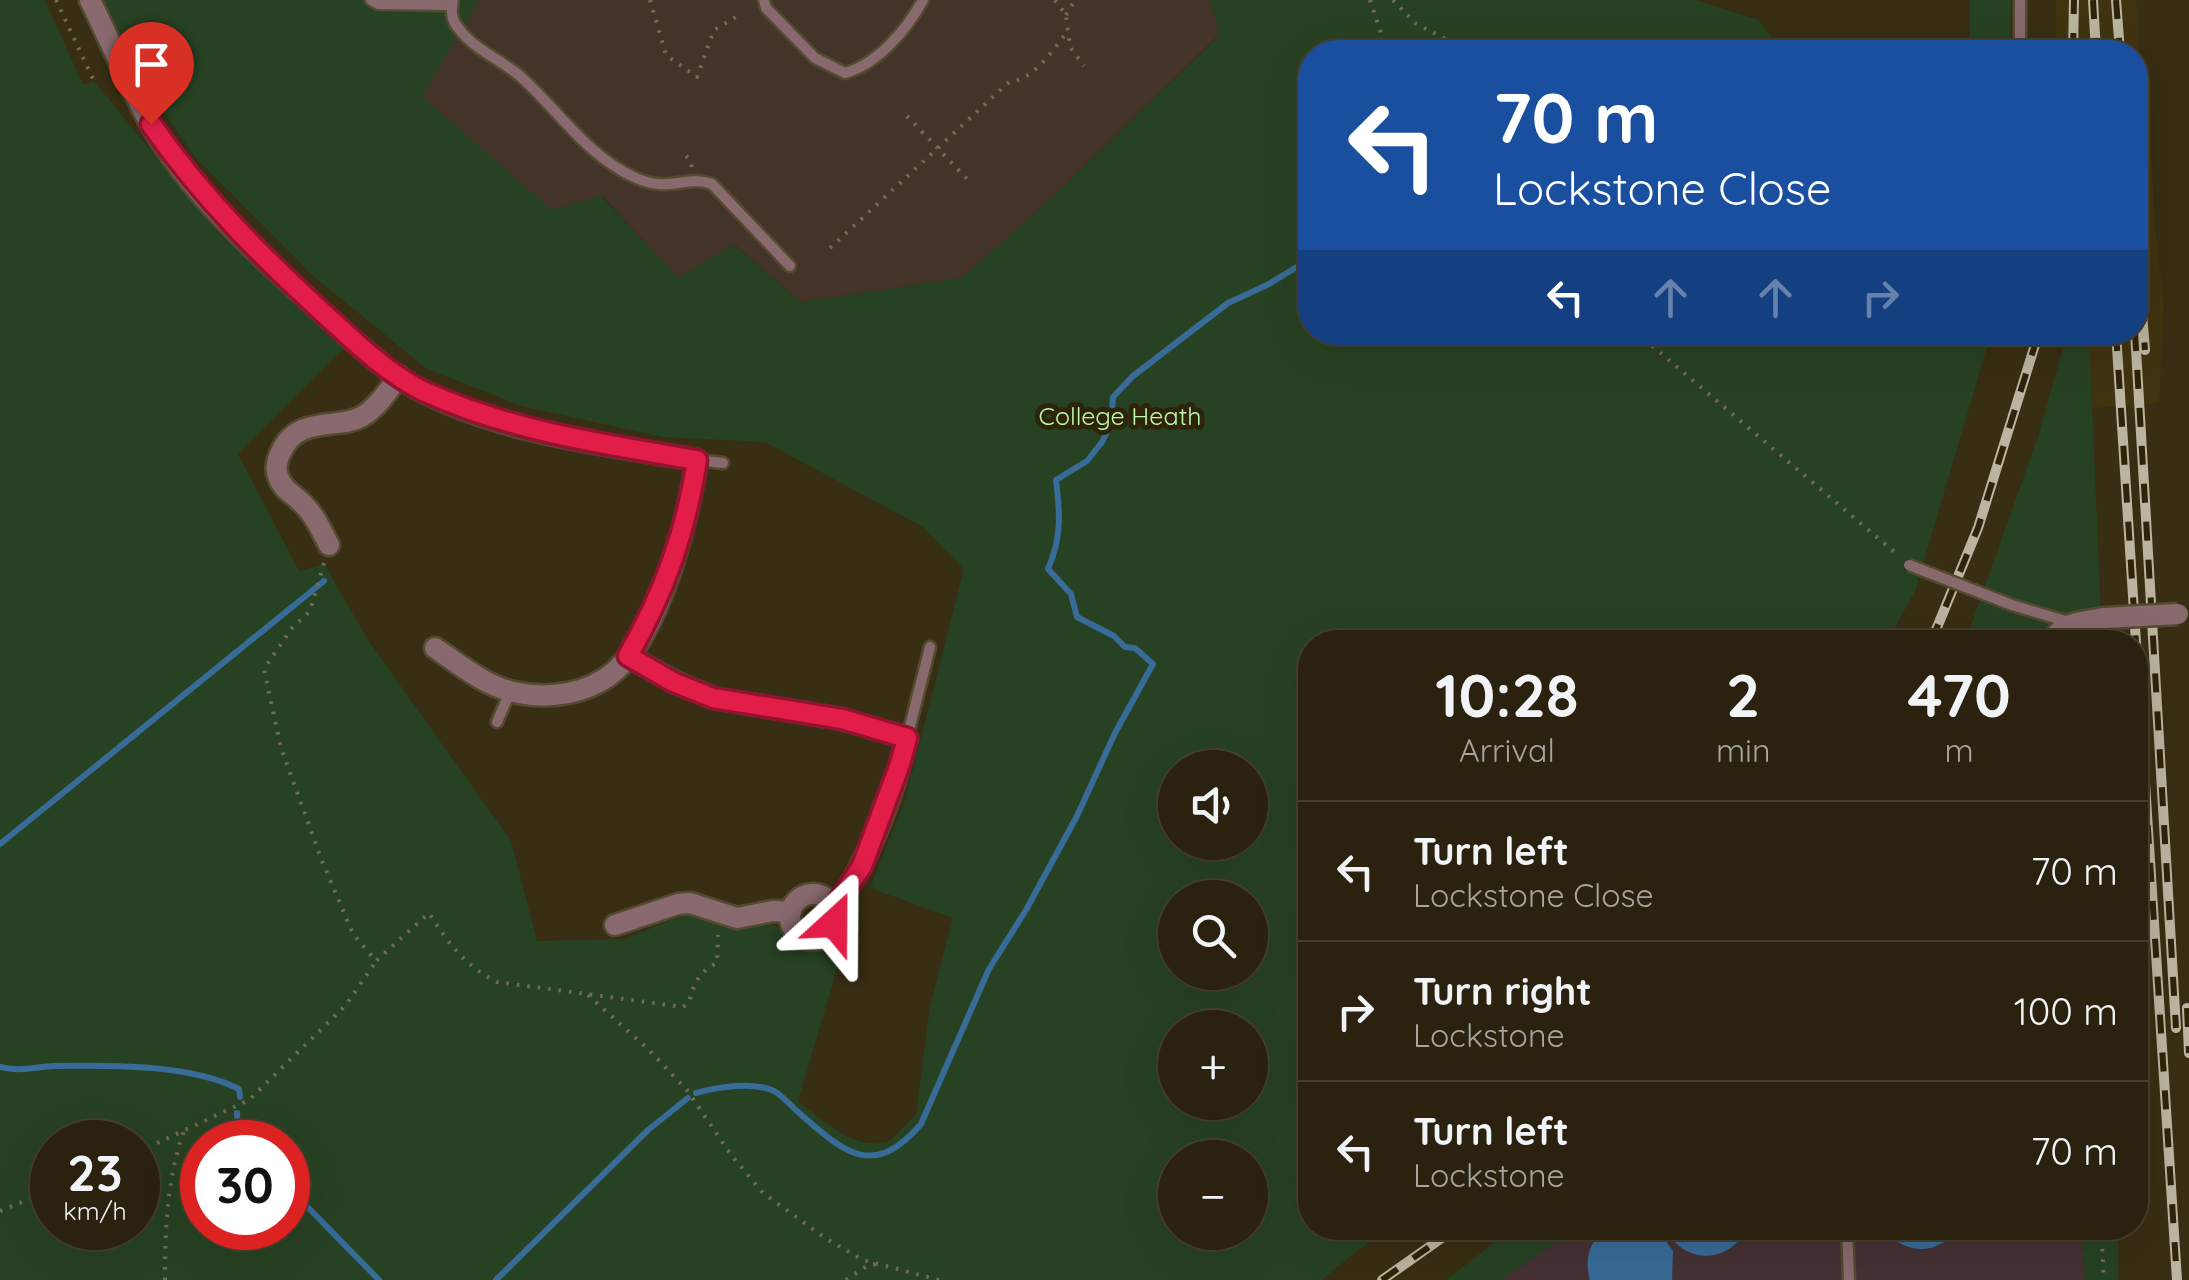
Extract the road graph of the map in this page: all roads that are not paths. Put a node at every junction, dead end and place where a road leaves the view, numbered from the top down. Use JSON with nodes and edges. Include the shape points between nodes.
{"nodes":[{"id":1,"x":90,"y":0,"type":"edge"},
{"id":2,"x":371,"y":0,"type":"edge"},
{"id":3,"x":764,"y":0,"type":"edge"},
{"id":4,"x":923,"y":0,"type":"edge"},
{"id":5,"x":2020,"y":0,"type":"edge"},
{"id":6,"x":452,"y":2,"type":"edge"},
{"id":7,"x":2020,"y":40,"type":"edge"},
{"id":8,"x":790,"y":266,"type":"dead end"},
{"id":9,"x":399,"y":376,"type":"junction"},
{"id":10,"x":697,"y":460,"type":"junction"},
{"id":11,"x":723,"y":463,"type":"dead end"},
{"id":12,"x":329,"y":545,"type":"dead end"},
{"id":13,"x":1908,"y":564,"type":"road end"},
{"id":14,"x":2183,"y":614,"type":"edge"},
{"id":15,"x":2073,"y":624,"type":"junction"},
{"id":16,"x":2060,"y":630,"type":"edge"},
{"id":17,"x":930,"y":647,"type":"dead end"},
{"id":18,"x":435,"y":648,"type":"dead end"},
{"id":19,"x":628,"y":656,"type":"junction"},
{"id":20,"x":510,"y":692,"type":"junction"},
{"id":21,"x":496,"y":722,"type":"dead end"},
{"id":22,"x":907,"y":738,"type":"junction"},
{"id":23,"x":834,"y":908,"type":"junction"},
{"id":24,"x":790,"y":912,"type":"junction"},
{"id":25,"x":614,"y":925,"type":"dead end"},
{"id":26,"x":1847,"y":1240,"type":"edge"},
{"id":27,"x":1849,"y":1280,"type":"edge"}],
"edges":[{"from":1,"to":9,"type":"street","via":[[151,124],[186,174],[231,226]]},
{"from":2,"to":6,"type":"lane"},
{"from":3,"to":4,"type":"lane","via":[[814,58],[845,73],[897,38]]},
{"from":5,"to":7,"type":"lane"},
{"from":6,"to":8,"type":"lane","via":[[456,26],[518,75],[588,147],[657,186],[712,184]]},
{"from":9,"to":10,"type":"street","via":[[536,432]]},
{"from":9,"to":12,"type":"street","via":[[357,419],[310,427],[281,450],[281,483],[306,506]]},
{"from":10,"to":11,"type":"lane"},
{"from":10,"to":19,"type":"street","via":[[664,589]]},
{"from":13,"to":15,"type":"lane","bridge":true},
{"from":14,"to":15,"type":"street","bridge":true},
{"from":15,"to":16,"type":"street"},
{"from":17,"to":22,"type":"lane"},
{"from":18,"to":20,"type":"street"},
{"from":19,"to":20,"type":"street","via":[[611,674],[571,692]]},
{"from":19,"to":22,"type":"street","via":[[713,698],[842,719]]},
{"from":20,"to":21,"type":"lane"},
{"from":22,"to":23,"type":"street","via":[[862,866]]},
{"from":23,"to":24,"type":"street","via":[[810,894]]},
{"from":23,"to":24,"type":"street","via":[[831,930],[811,940],[792,928]]},
{"from":24,"to":25,"type":"street","via":[[737,918],[678,904]]},
{"from":26,"to":27,"type":"lane"}]}
